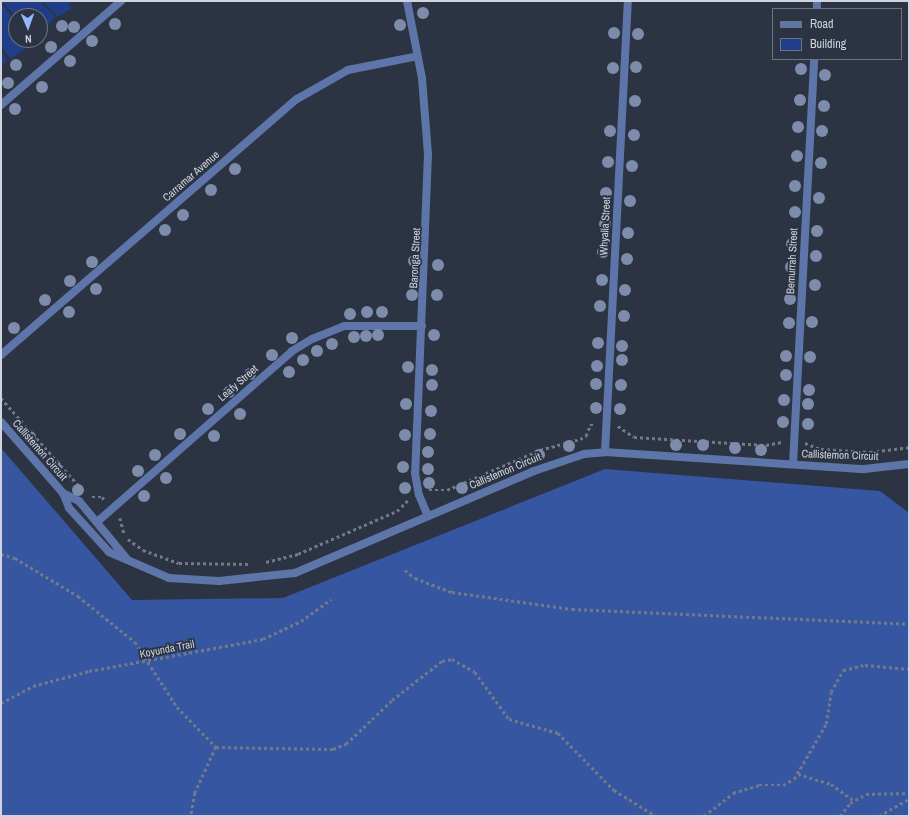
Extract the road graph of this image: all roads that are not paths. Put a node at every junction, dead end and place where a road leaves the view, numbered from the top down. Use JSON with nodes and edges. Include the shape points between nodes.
{"nodes":[{"id":1,"x":121,"y":1,"type":"edge"},
{"id":2,"x":407,"y":1,"type":"edge"},
{"id":3,"x":628,"y":1,"type":"edge"},
{"id":4,"x":418,"y":56,"type":"junction"},
{"id":5,"x":814,"y":60,"type":"edge"},
{"id":6,"x":1,"y":105,"type":"edge"},
{"id":7,"x":422,"y":326,"type":"junction"},
{"id":8,"x":1,"y":355,"type":"edge"},
{"id":9,"x":1,"y":422,"type":"edge"},
{"id":10,"x":605,"y":452,"type":"junction"},
{"id":11,"x":793,"y":464,"type":"junction"},
{"id":12,"x":909,"y":464,"type":"edge"},
{"id":13,"x":63,"y":493,"type":"junction"},
{"id":14,"x":428,"y":516,"type":"junction"},
{"id":15,"x":97,"y":522,"type":"junction"},
{"id":16,"x":127,"y":560,"type":"junction"}],
"edges":[{"from":1,"to":6,"type":"street"},
{"from":2,"to":4,"type":"street","name":"Baronga Street"},
{"from":3,"to":10,"type":"street","name":"Whyalla Street"},
{"from":4,"to":7,"type":"street","name":"Baronga Street","via":[[429,176]]},
{"from":4,"to":8,"type":"street","name":"Carramar Avenue","via":[[348,70],[297,99]]},
{"from":5,"to":11,"type":"street","name":"Bemurrah Street"},
{"from":7,"to":14,"type":"street","name":"Baronga Street","via":[[415,473],[419,495]]},
{"from":7,"to":15,"type":"street","name":"Leafy Street","via":[[345,326],[306,343]]},
{"from":9,"to":13,"type":"street","name":"Callistemon Circuit"},
{"from":10,"to":11,"type":"street","name":"Callistemon Circuit"},
{"from":10,"to":14,"type":"street","name":"Callistemon Circuit","via":[[558,461]]},
{"from":11,"to":12,"type":"street","name":"Callistemon Circuit","via":[[864,468]]},
{"from":13,"to":15,"type":"street","name":"Callistemon Circuit","via":[[79,502]]},
{"from":13,"to":16,"type":"street","name":"Callistemon Circuit","via":[[69,508],[109,552]]},
{"from":14,"to":16,"type":"street","name":"Callistemon Circuit","via":[[323,562],[271,578],[219,581],[169,578]]},
{"from":15,"to":16,"type":"street","name":"Callistemon Circuit"}]}
